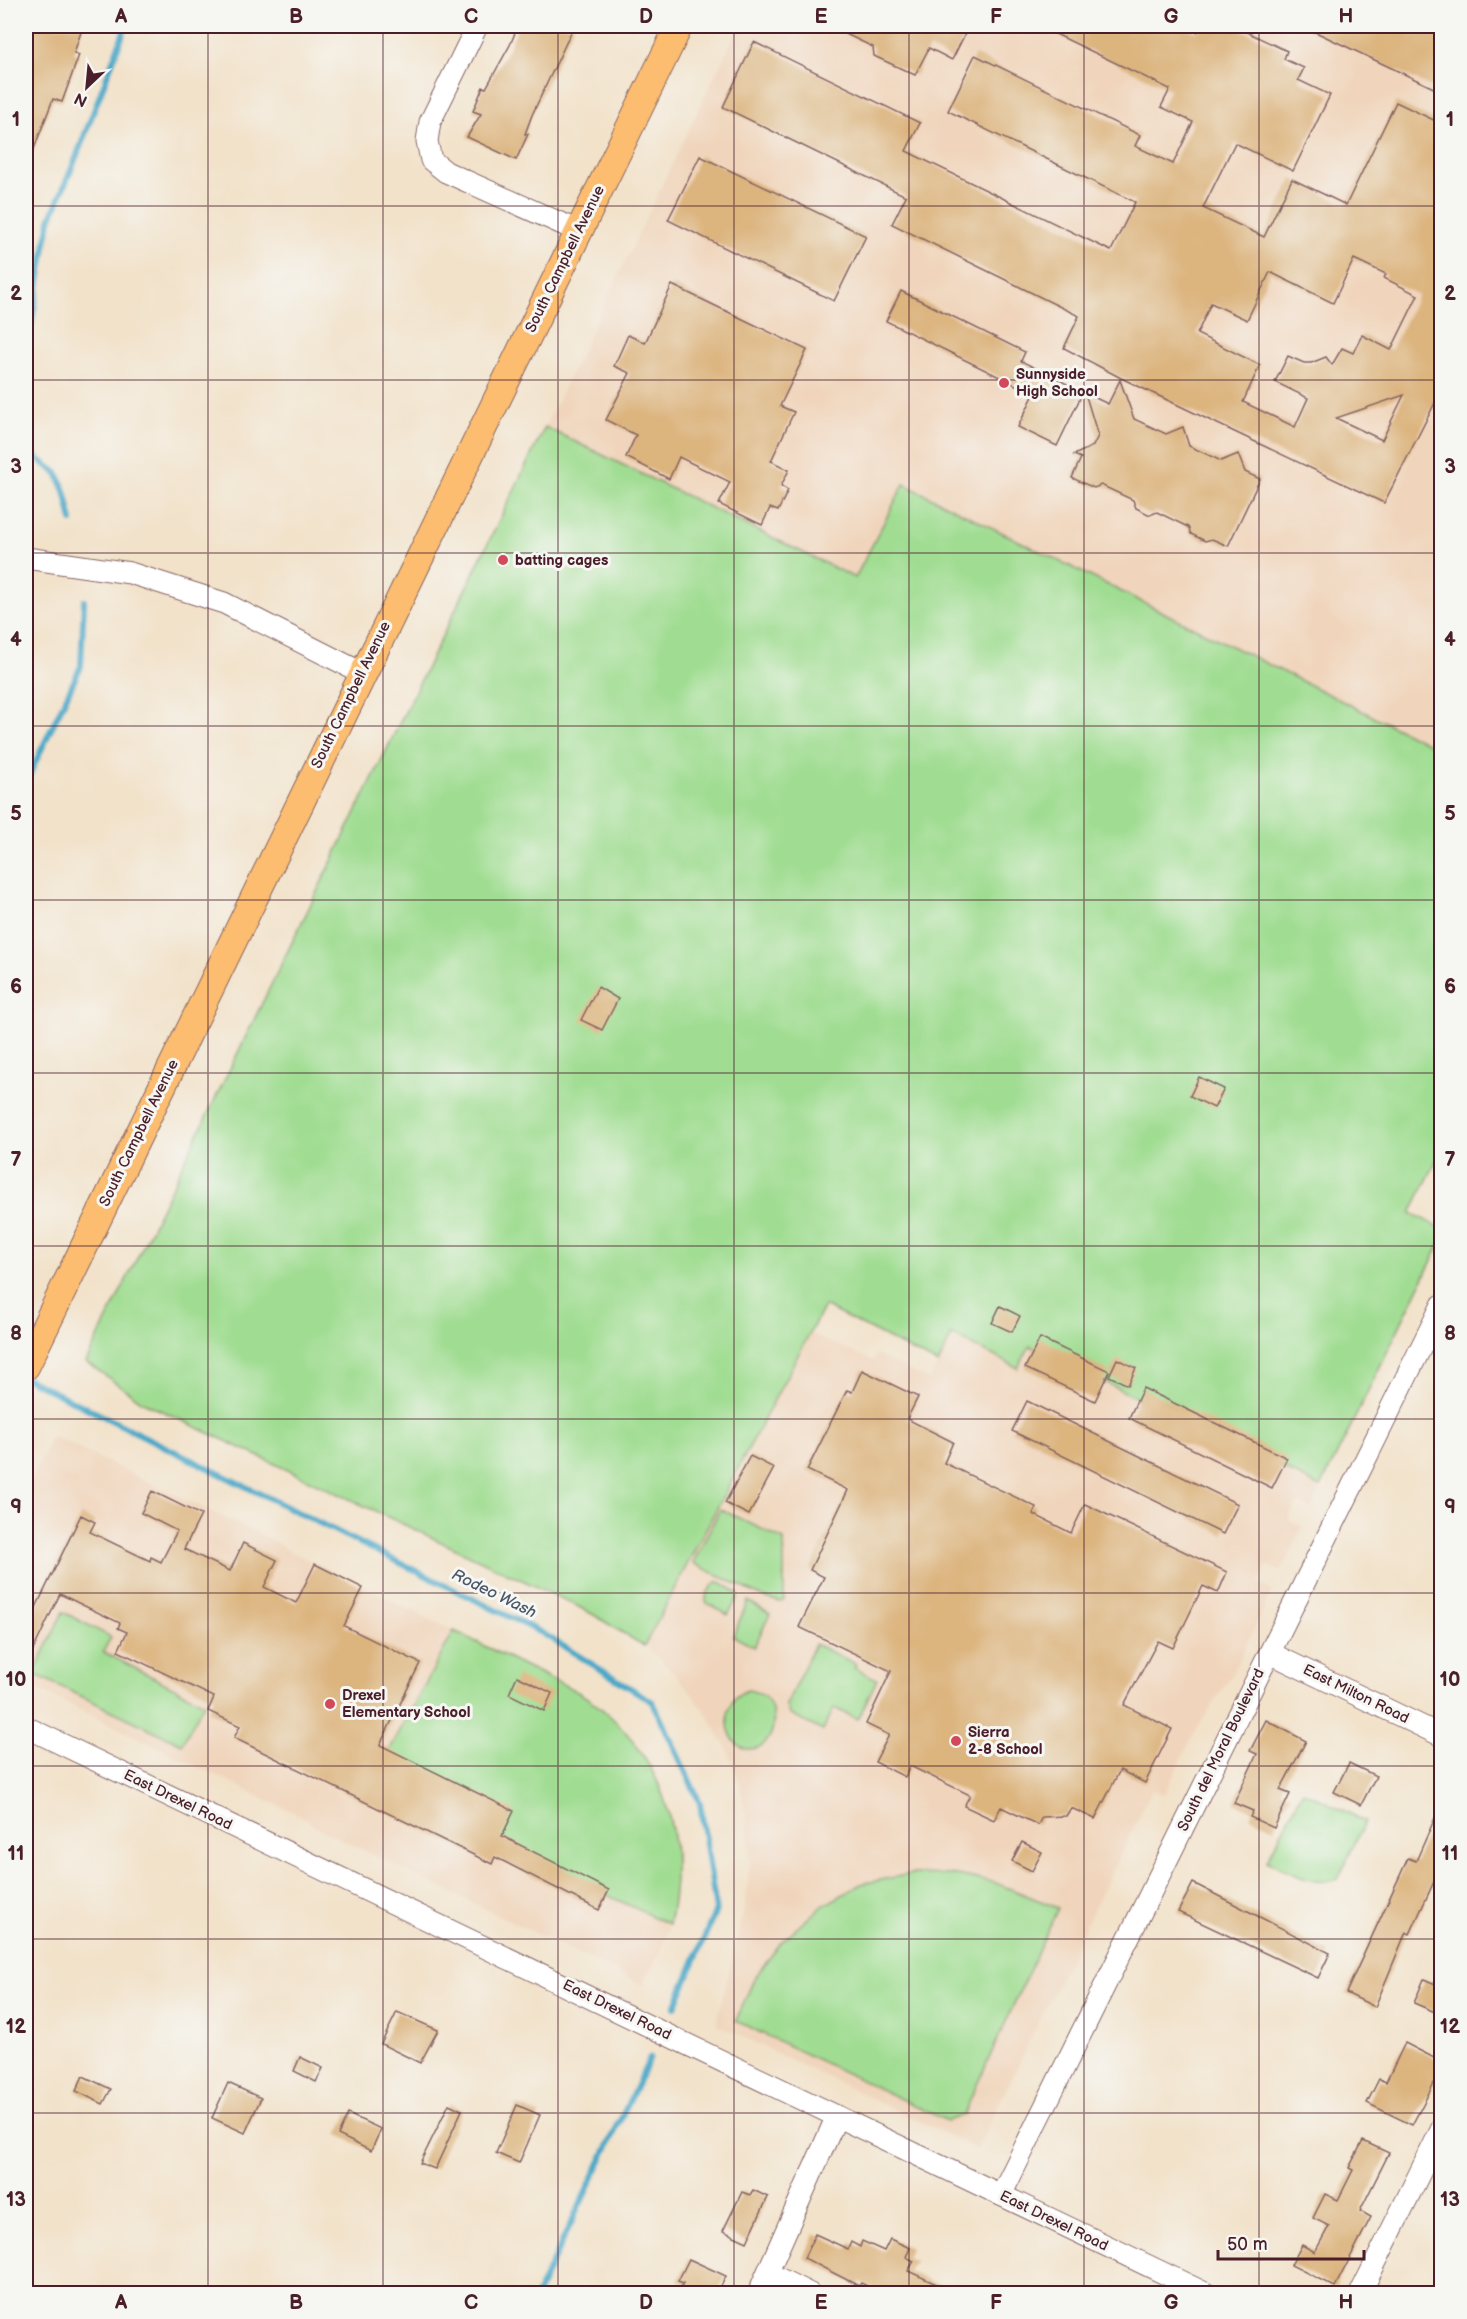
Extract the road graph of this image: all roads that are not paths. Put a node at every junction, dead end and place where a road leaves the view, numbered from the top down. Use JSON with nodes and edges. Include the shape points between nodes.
{"nodes":[{"id":1,"x":477,"y":26,"type":"edge"},
{"id":2,"x":679,"y":26,"type":"edge"},
{"id":3,"x":578,"y":231,"type":"junction"},
{"id":4,"x":26,"y":558,"type":"edge"},
{"id":5,"x":362,"y":673,"type":"junction"},
{"id":6,"x":1442,"y":1305,"type":"edge"},
{"id":7,"x":26,"y":1366,"type":"edge"},
{"id":8,"x":1270,"y":1653,"type":"junction"},
{"id":9,"x":26,"y":1727,"type":"edge"},
{"id":10,"x":1442,"y":1736,"type":"edge"},
{"id":11,"x":837,"y":2116,"type":"junction"},
{"id":12,"x":1442,"y":2128,"type":"edge"},
{"id":13,"x":1001,"y":2195,"type":"junction"},
{"id":14,"x":768,"y":2273,"type":"junction"},
{"id":15,"x":758,"y":2294,"type":"edge"},
{"id":16,"x":810,"y":2294,"type":"edge"},
{"id":17,"x":1207,"y":2294,"type":"edge"},
{"id":18,"x":1360,"y":2294,"type":"edge"}],
"edges":[{"from":1,"to":3,"type":"street","via":[[430,122],[427,141],[431,160],[446,172]]},
{"from":2,"to":3,"type":"main road","name":"South Campbell Avenue"},
{"from":3,"to":5,"type":"main road","name":"South Campbell Avenue"},
{"from":4,"to":5,"type":"street","via":[[130,573],[224,603]]},
{"from":5,"to":7,"type":"main road","name":"South Campbell Avenue"},
{"from":6,"to":8,"type":"street","name":"South del Moral Boulevard"},
{"from":8,"to":10,"type":"street","name":"East Milton Road"},
{"from":8,"to":13,"type":"street","name":"South del Moral Boulevard"},
{"from":9,"to":11,"type":"street","name":"East Drexel Road"},
{"from":11,"to":13,"type":"street","name":"East Drexel Road"},
{"from":11,"to":14,"type":"street"},
{"from":12,"to":18,"type":"street"},
{"from":13,"to":17,"type":"street","name":"East Drexel Road"},
{"from":14,"to":15,"type":"street"},
{"from":14,"to":16,"type":"street"}]}
